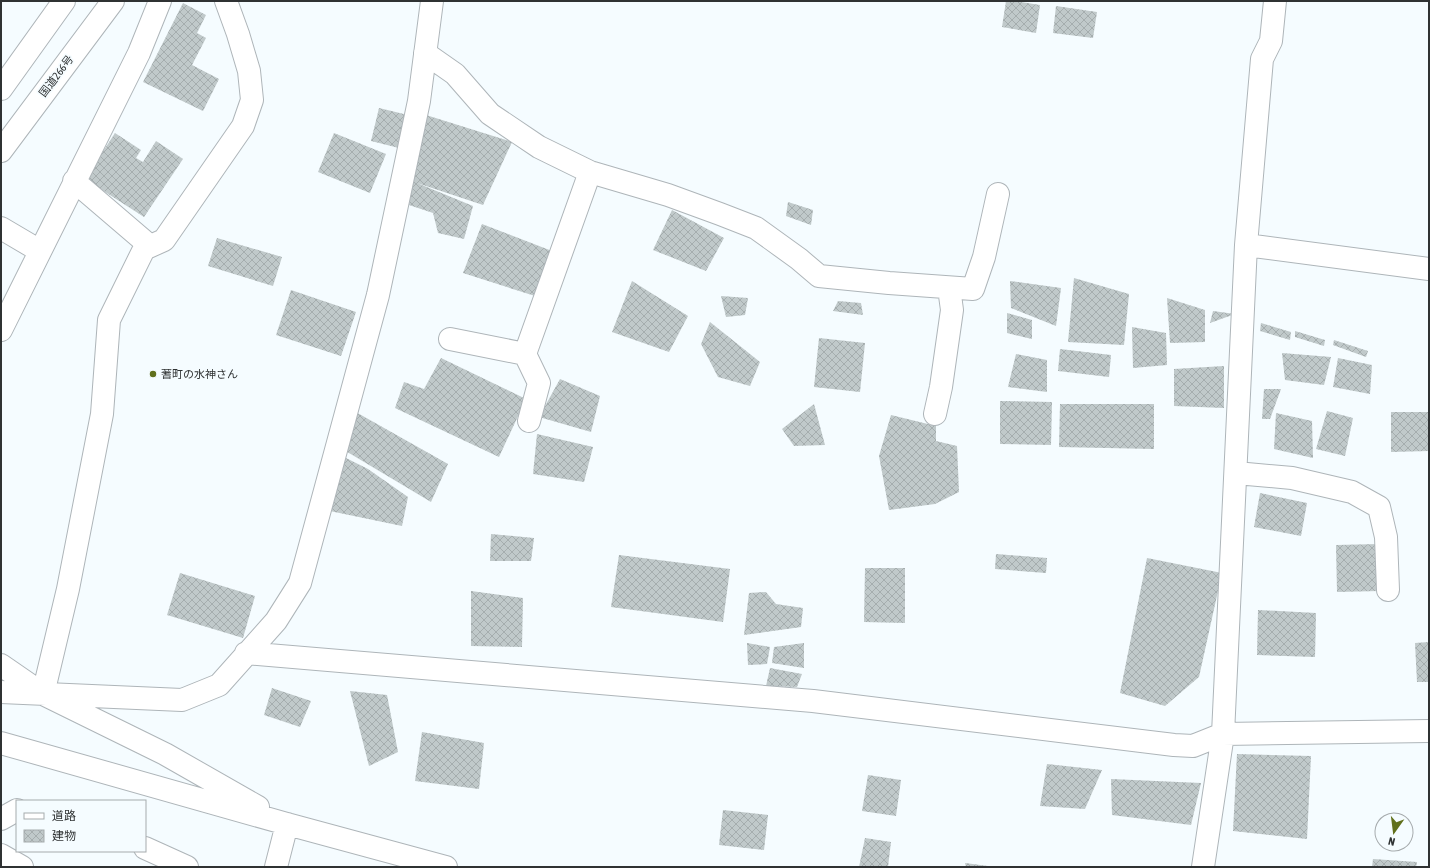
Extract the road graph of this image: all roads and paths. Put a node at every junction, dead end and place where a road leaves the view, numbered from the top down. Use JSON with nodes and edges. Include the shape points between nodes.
{"nodes":[{"id":1,"x":64,"y":1,"type":"edge"},
{"id":2,"x":113,"y":1,"type":"edge"},
{"id":3,"x":160,"y":1,"type":"edge"},
{"id":4,"x":226,"y":1,"type":"edge"},
{"id":5,"x":432,"y":1,"type":"edge"},
{"id":6,"x":1275,"y":1,"type":"edge"},
{"id":7,"x":425,"y":53,"type":"junction"},
{"id":8,"x":1,"y":89,"type":"edge"},
{"id":9,"x":1,"y":152,"type":"edge"},
{"id":10,"x":590,"y":172,"type":"junction"},
{"id":11,"x":74,"y":181,"type":"junction"},
{"id":12,"x":998,"y":194,"type":"dead end"},
{"id":13,"x":1,"y":228,"type":"edge"},
{"id":14,"x":1246,"y":245,"type":"junction"},
{"id":15,"x":150,"y":246,"type":"junction"},
{"id":16,"x":40,"y":251,"type":"junction"},
{"id":17,"x":1429,"y":269,"type":"edge"},
{"id":18,"x":949,"y":288,"type":"junction"},
{"id":19,"x":1,"y":330,"type":"edge"},
{"id":20,"x":450,"y":339,"type":"dead end"},
{"id":21,"x":525,"y":354,"type":"junction"},
{"id":22,"x":935,"y":414,"type":"dead end"},
{"id":23,"x":529,"y":421,"type":"dead end"},
{"id":24,"x":1236,"y":473,"type":"junction"},
{"id":25,"x":1388,"y":590,"type":"dead end"},
{"id":26,"x":246,"y":653,"type":"junction"},
{"id":27,"x":1,"y":665,"type":"edge"},
{"id":28,"x":1,"y":692,"type":"edge"},
{"id":29,"x":43,"y":694,"type":"junction"},
{"id":30,"x":1429,"y":731,"type":"edge"},
{"id":31,"x":1223,"y":734,"type":"junction"},
{"id":32,"x":1,"y":743,"type":"edge"},
{"id":33,"x":16,"y":811,"type":"edge"},
{"id":34,"x":1,"y":819,"type":"edge"},
{"id":35,"x":287,"y":824,"type":"junction"},
{"id":36,"x":146,"y":848,"type":"edge"},
{"id":37,"x":1,"y":855,"type":"edge"},
{"id":38,"x":22,"y":867,"type":"edge"},
{"id":39,"x":187,"y":867,"type":"edge"},
{"id":40,"x":276,"y":867,"type":"edge"},
{"id":41,"x":446,"y":867,"type":"edge"},
{"id":42,"x":1203,"y":867,"type":"edge"}],
"edges":[{"from":1,"to":8,"type":"main road"},
{"from":2,"to":9,"type":"main road","name":"国道266号"},
{"from":3,"to":11,"type":"main road","via":[[139,53]]},
{"from":4,"to":15,"type":"main road","via":[[249,71],[252,100],[242,126],[164,240]]},
{"from":5,"to":7,"type":"main road"},
{"from":6,"to":14,"type":"main road","via":[[1271,41],[1262,59]]},
{"from":7,"to":10,"type":"main road","via":[[455,74],[490,114],[539,147]]},
{"from":7,"to":26,"type":"main road","via":[[419,101],[378,295],[300,583],[276,621]]},
{"from":10,"to":18,"type":"main road","via":[[668,195],[756,228],[819,276]]},
{"from":10,"to":21,"type":"main road"},
{"from":11,"to":15,"type":"main road"},
{"from":11,"to":16,"type":"main road"},
{"from":12,"to":18,"type":"main road","via":[[984,258],[973,289]]},
{"from":13,"to":16,"type":"main road"},
{"from":14,"to":17,"type":"main road"},
{"from":14,"to":24,"type":"main road"},
{"from":15,"to":29,"type":"main road","via":[[144,249],[109,320],[102,414],[68,589]]},
{"from":16,"to":19,"type":"main road"},
{"from":18,"to":22,"type":"main road","via":[[952,310]]},
{"from":20,"to":21,"type":"main road"},
{"from":21,"to":23,"type":"main road","via":[[539,383]]},
{"from":24,"to":25,"type":"main road","via":[[1292,478],[1352,492],[1378,507],[1386,537]]},
{"from":24,"to":31,"type":"main road"},
{"from":26,"to":29,"type":"main road","via":[[219,685],[182,700]]},
{"from":26,"to":31,"type":"main road","via":[[813,701],[1174,746],[1193,746]]},
{"from":27,"to":29,"type":"main road"},
{"from":28,"to":29,"type":"main road"},
{"from":29,"to":35,"type":"main road","via":[[165,754]]},
{"from":30,"to":31,"type":"main road"},
{"from":31,"to":42,"type":"main road"},
{"from":32,"to":35,"type":"main road"},
{"from":33,"to":34,"type":"main road"},
{"from":35,"to":40,"type":"main road"},
{"from":35,"to":41,"type":"main road"},
{"from":36,"to":39,"type":"main road"},
{"from":37,"to":38,"type":"main road"}]}
